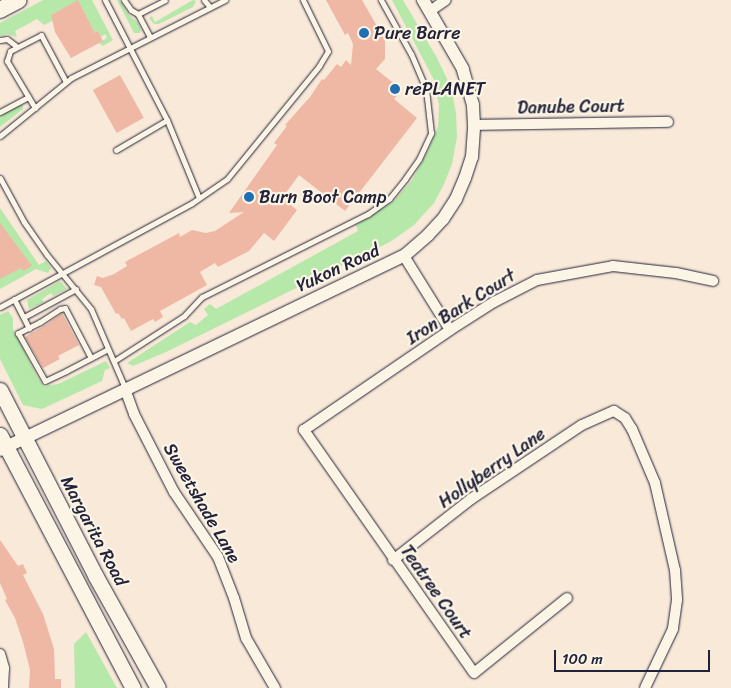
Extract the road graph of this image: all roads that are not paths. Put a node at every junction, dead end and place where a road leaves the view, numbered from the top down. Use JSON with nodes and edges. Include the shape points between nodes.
{"nodes":[{"id":1,"x":19,"y":0,"type":"edge"},
{"id":2,"x":104,"y":0,"type":"edge"},
{"id":3,"x":124,"y":0,"type":"edge"},
{"id":4,"x":165,"y":0,"type":"edge"},
{"id":5,"x":204,"y":0,"type":"edge"},
{"id":6,"x":225,"y":0,"type":"edge"},
{"id":7,"x":303,"y":0,"type":"edge"},
{"id":8,"x":381,"y":0,"type":"edge"},
{"id":9,"x":446,"y":0,"type":"edge"},
{"id":10,"x":427,"y":5,"type":"edge"},
{"id":11,"x":210,"y":7,"type":"junction"},
{"id":12,"x":0,"y":10,"type":"edge"},
{"id":13,"x":138,"y":14,"type":"junction"},
{"id":14,"x":150,"y":36,"type":"junction"},
{"id":15,"x":0,"y":40,"type":"edge"},
{"id":16,"x":16,"y":46,"type":"junction"},
{"id":17,"x":130,"y":47,"type":"junction"},
{"id":18,"x":66,"y":82,"type":"junction"},
{"id":19,"x":28,"y":97,"type":"junction"},
{"id":20,"x":35,"y":108,"type":"junction"},
{"id":21,"x":0,"y":112,"type":"edge"},
{"id":22,"x":167,"y":120,"type":"junction"},
{"id":23,"x":668,"y":122,"type":"dead end"},
{"id":24,"x":474,"y":125,"type":"junction"},
{"id":25,"x":0,"y":136,"type":"edge"},
{"id":26,"x":116,"y":150,"type":"dead end"},
{"id":27,"x":0,"y":178,"type":"edge"},
{"id":28,"x":199,"y":198,"type":"junction"},
{"id":29,"x":404,"y":256,"type":"junction"},
{"id":30,"x":62,"y":273,"type":"junction"},
{"id":31,"x":713,"y":281,"type":"dead end"},
{"id":32,"x":76,"y":289,"type":"junction"},
{"id":33,"x":14,"y":299,"type":"junction"},
{"id":34,"x":0,"y":307,"type":"edge"},
{"id":35,"x":24,"y":317,"type":"junction"},
{"id":36,"x":29,"y":328,"type":"junction"},
{"id":37,"x":450,"y":330,"type":"junction"},
{"id":38,"x":108,"y":349,"type":"junction"},
{"id":39,"x":91,"y":358,"type":"junction"},
{"id":40,"x":114,"y":361,"type":"junction"},
{"id":41,"x":125,"y":388,"type":"junction"},
{"id":42,"x":0,"y":390,"type":"edge"},
{"id":43,"x":304,"y":430,"type":"joint"},
{"id":44,"x":24,"y":437,"type":"junction"},
{"id":45,"x":2,"y":444,"type":"edge"},
{"id":46,"x":393,"y":560,"type":"junction"},
{"id":47,"x":568,"y":598,"type":"dead end"},
{"id":48,"x":0,"y":654,"type":"edge"},
{"id":49,"x":3,"y":688,"type":"edge"},
{"id":50,"x":133,"y":688,"type":"edge"},
{"id":51,"x":158,"y":688,"type":"edge"},
{"id":52,"x":275,"y":688,"type":"edge"},
{"id":53,"x":645,"y":688,"type":"edge"}],
"edges":[{"from":1,"to":12,"type":"main road"},
{"from":2,"to":17,"type":"lane"},
{"from":3,"to":13,"type":"lane"},
{"from":4,"to":13,"type":"lane"},
{"from":5,"to":11,"type":"lane"},
{"from":6,"to":11,"type":"lane"},
{"from":7,"to":28,"type":"lane","via":[[328,51],[227,179]]},
{"from":8,"to":40,"type":"lane","via":[[426,89],[431,133],[419,159],[405,178],[389,199],[368,214],[202,297],[184,316]]},
{"from":9,"to":10,"type":"street"},
{"from":10,"to":24,"type":"street","name":"Yukon Road","via":[[463,69],[473,105]]},
{"from":11,"to":14,"type":"lane"},
{"from":13,"to":14,"type":"lane"},
{"from":14,"to":17,"type":"lane"},
{"from":15,"to":16,"type":"lane","via":[[7,39]]},
{"from":16,"to":18,"type":"lane","via":[[41,35]]},
{"from":16,"to":19,"type":"lane","via":[[6,57]]},
{"from":17,"to":18,"type":"lane"},
{"from":17,"to":22,"type":"lane"},
{"from":18,"to":20,"type":"lane"},
{"from":19,"to":20,"type":"lane"},
{"from":19,"to":21,"type":"lane"},
{"from":20,"to":25,"type":"lane"},
{"from":22,"to":26,"type":"lane"},
{"from":22,"to":28,"type":"lane"},
{"from":23,"to":24,"type":"street","name":"Danube Court"},
{"from":24,"to":29,"type":"street","name":"Yukon Road","via":[[472,157],[456,199],[443,220]]},
{"from":27,"to":30,"type":"lane","via":[[24,222]]},
{"from":28,"to":30,"type":"lane"},
{"from":29,"to":37,"type":"street"},
{"from":29,"to":41,"type":"street","name":"Yukon Road"},
{"from":30,"to":32,"type":"lane"},
{"from":30,"to":33,"type":"lane"},
{"from":31,"to":37,"type":"street","name":"Iron Bark Court","via":[[649,269],[613,266],[582,270],[537,280]]},
{"from":32,"to":35,"type":"lane"},
{"from":32,"to":38,"type":"lane","via":[[91,309]]},
{"from":33,"to":34,"type":"lane"},
{"from":33,"to":35,"type":"lane"},
{"from":35,"to":36,"type":"lane"},
{"from":36,"to":39,"type":"lane","via":[[65,308]]},
{"from":36,"to":39,"type":"lane","via":[[18,333],[45,381]]},
{"from":37,"to":43,"type":"street","name":"Iron Bark Court"},
{"from":38,"to":39,"type":"lane"},
{"from":38,"to":40,"type":"lane"},
{"from":40,"to":41,"type":"lane"},
{"from":41,"to":44,"type":"street","name":"Yukon Road"},
{"from":41,"to":52,"type":"street","name":"Sweetshade Lane","via":[[134,414],[174,492],[218,557],[246,638]]},
{"from":42,"to":44,"type":"main road","name":"Margarita Road"},
{"from":43,"to":46,"type":"street","name":"Teatree Court"},
{"from":44,"to":45,"type":"street","name":"Yukon Road"},
{"from":44,"to":51,"type":"main road","name":"Margarita Road","via":[[99,583]]},
{"from":45,"to":50,"type":"main road"},
{"from":46,"to":47,"type":"street","name":"Teatree Court","via":[[474,673]]},
{"from":46,"to":53,"type":"street","name":"Hollyberry Lane","via":[[472,500],[582,425],[614,411],[625,418],[632,430],[655,483],[675,570],[677,600],[673,629]]},
{"from":48,"to":49,"type":"street","via":[[4,668]]}]}
